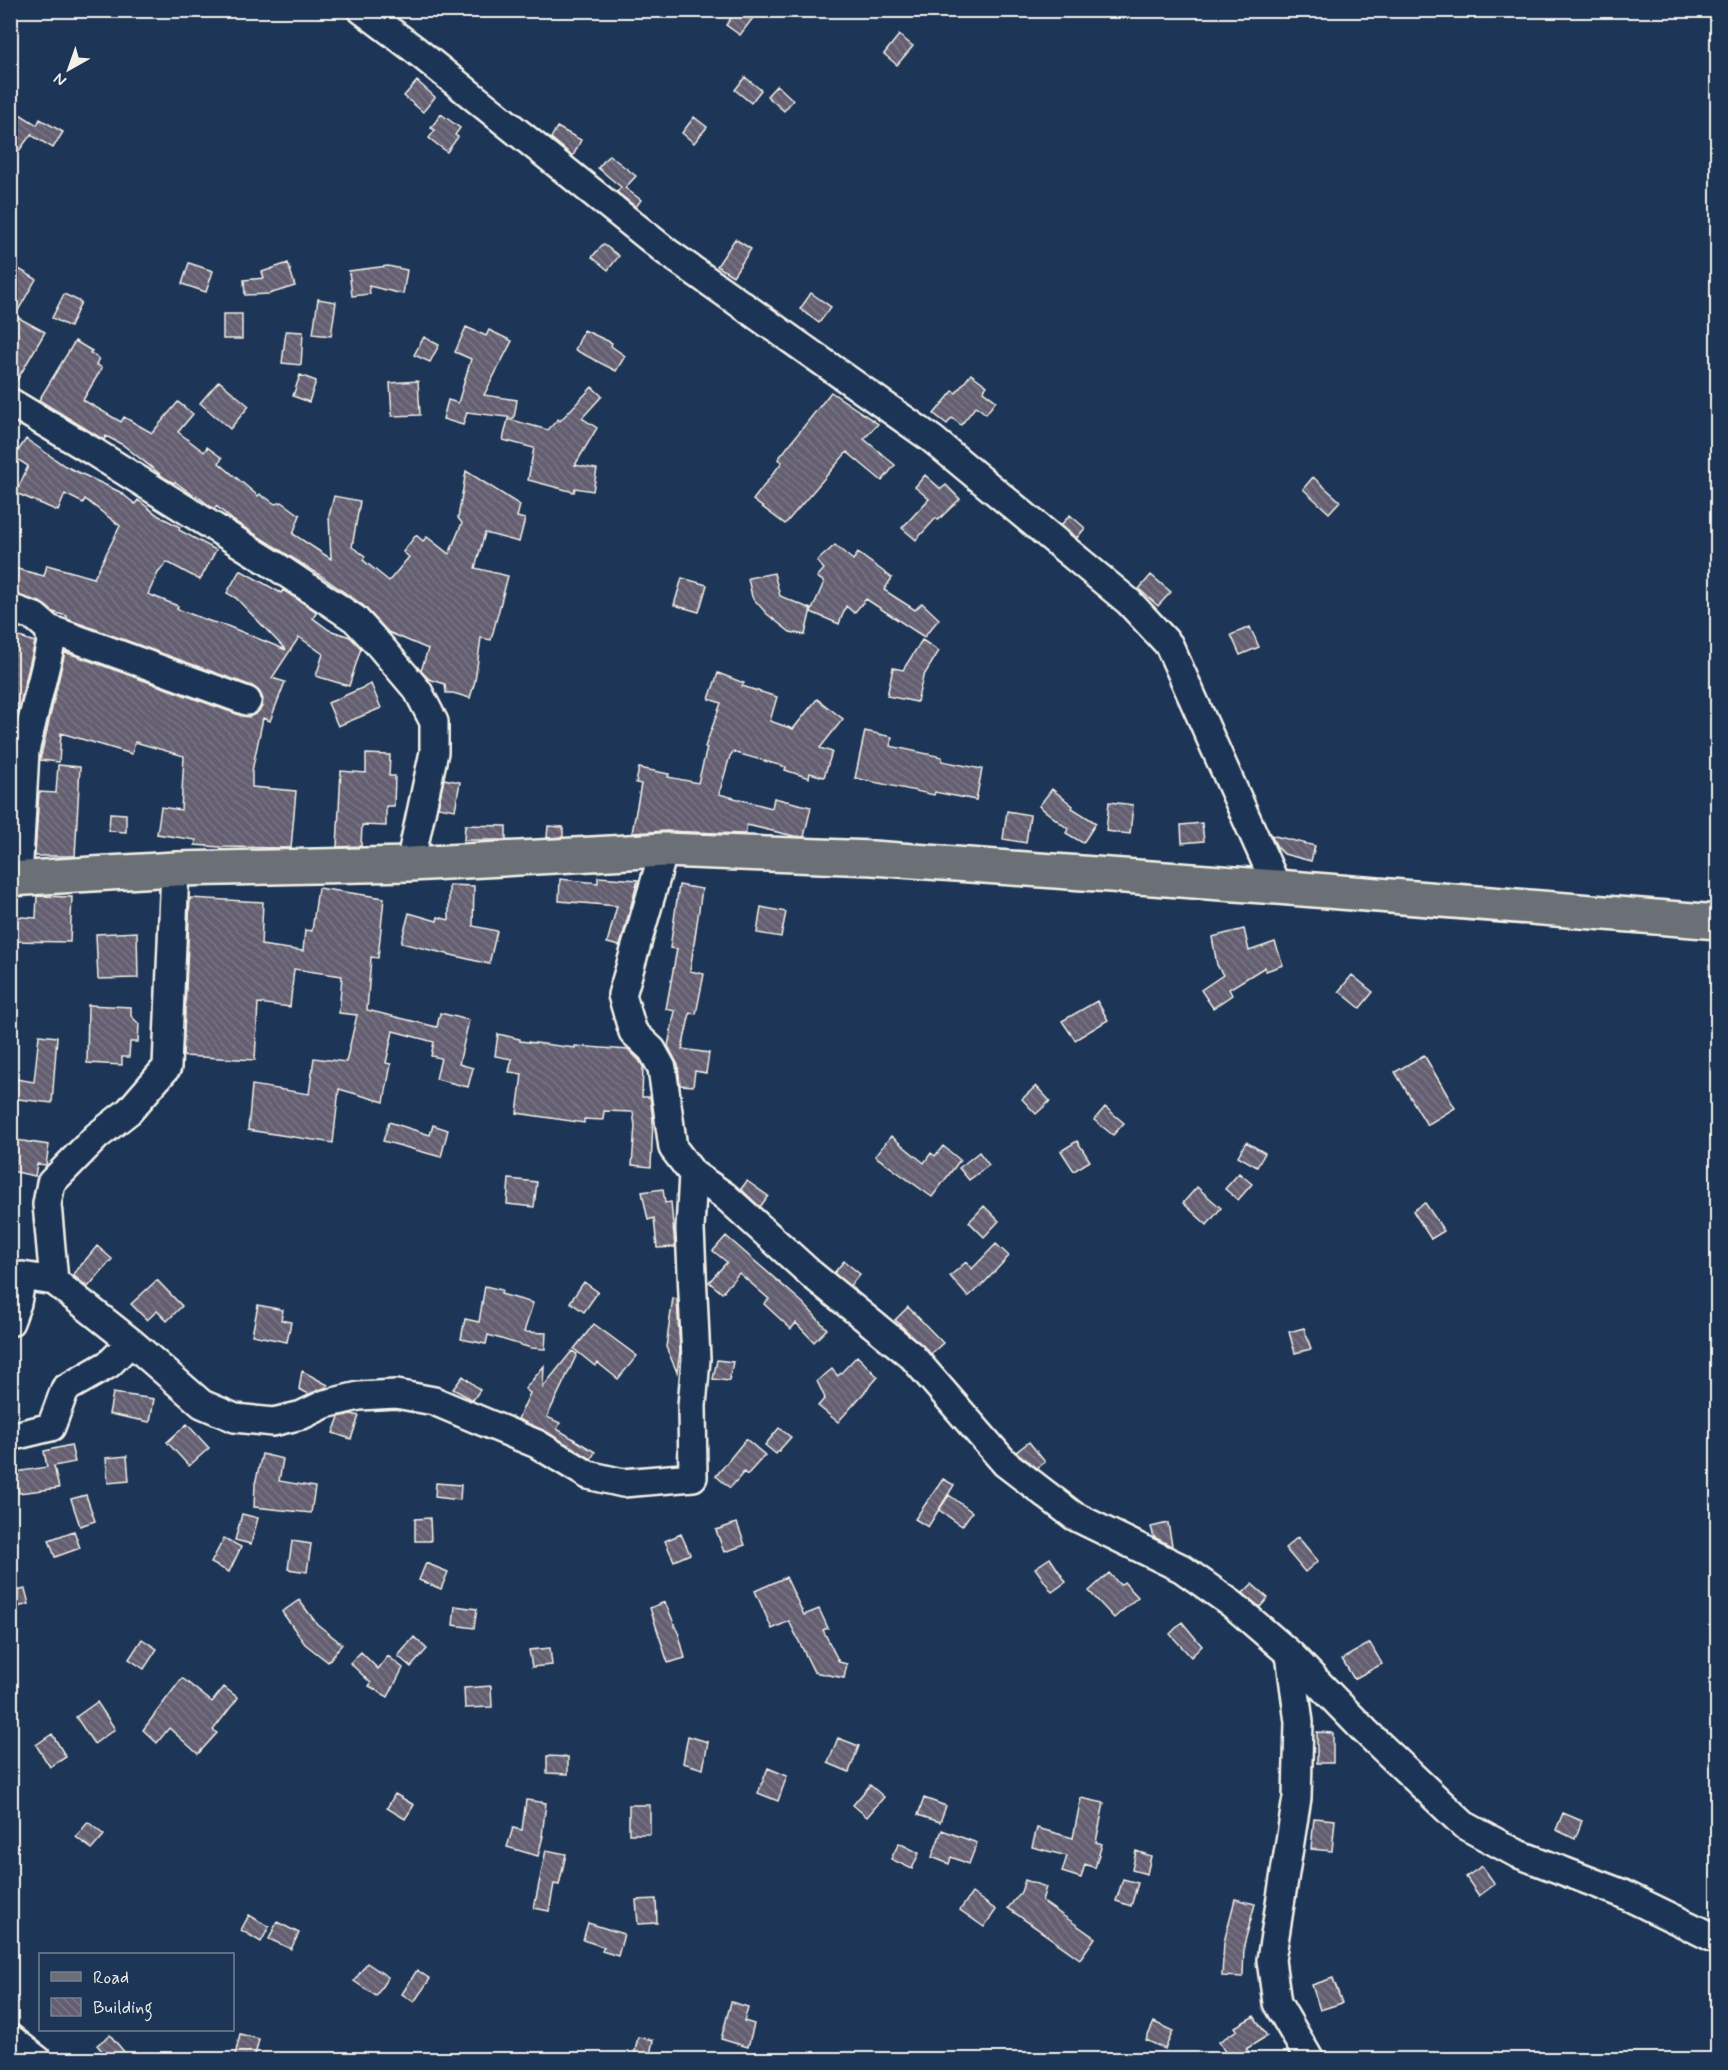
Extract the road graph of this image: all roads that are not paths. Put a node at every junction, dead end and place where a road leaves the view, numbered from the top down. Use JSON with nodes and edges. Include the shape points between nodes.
{"nodes":[{"id":1,"x":362,"y":10,"type":"edge"},
{"id":2,"x":10,"y":402,"type":"edge"},
{"id":3,"x":10,"y":608,"type":"edge"},
{"id":4,"x":49,"y":629,"type":"junction"},
{"id":5,"x":247,"y":701,"type":"dead end"},
{"id":6,"x":664,"y":850,"type":"junction"},
{"id":7,"x":410,"y":864,"type":"junction"},
{"id":8,"x":175,"y":868,"type":"junction"},
{"id":9,"x":14,"y":879,"type":"edge"},
{"id":10,"x":1277,"y":887,"type":"junction"},
{"id":11,"x":1718,"y":922,"type":"edge"},
{"id":12,"x":693,"y":1174,"type":"junction"},
{"id":13,"x":54,"y":1281,"type":"junction"},
{"id":14,"x":10,"y":1322,"type":"edge"},
{"id":15,"x":131,"y":1342,"type":"junction"},
{"id":16,"x":10,"y":1437,"type":"edge"},
{"id":17,"x":1290,"y":1654,"type":"junction"},
{"id":18,"x":1718,"y":1940,"type":"edge"},
{"id":19,"x":10,"y":2038,"type":"edge"},
{"id":20,"x":38,"y":2060,"type":"edge"},
{"id":21,"x":1310,"y":2060,"type":"edge"}],
"edges":[{"from":1,"to":10,"type":"street","via":[[668,252],[932,440],[1129,602],[1169,645]]},
{"from":2,"to":7,"type":"street","via":[[276,566],[355,619],[380,646],[418,691],[434,722],[434,752]]},
{"from":3,"to":4,"type":"street","via":[[35,617]]},
{"from":4,"to":5,"type":"street"},
{"from":4,"to":9,"type":"street","via":[[51,643],[25,751]]},
{"from":6,"to":7,"type":"main road"},
{"from":6,"to":10,"type":"main road","via":[[872,858]]},
{"from":6,"to":12,"type":"street","via":[[622,995],[633,1032],[652,1050],[662,1068],[672,1148]]},
{"from":7,"to":8,"type":"main road"},
{"from":8,"to":9,"type":"main road"},
{"from":8,"to":13,"type":"street","via":[[167,1067],[129,1111],[97,1136],[51,1183],[47,1204]]},
{"from":10,"to":11,"type":"main road"},
{"from":12,"to":15,"type":"street","via":[[693,1477],[623,1483],[588,1475],[537,1444],[434,1401],[396,1394],[359,1396],[273,1422],[235,1418],[202,1404]]},
{"from":12,"to":17,"type":"street","via":[[725,1196],[811,1274],[912,1356],[1005,1463],[1074,1516],[1181,1568],[1232,1604]]},
{"from":13,"to":14,"type":"street","via":[[22,1276]]},
{"from":13,"to":15,"type":"street"},
{"from":15,"to":16,"type":"street","via":[[109,1364],[65,1389],[51,1427]]},
{"from":17,"to":18,"type":"street","via":[[1464,1825],[1516,1853],[1621,1893]]},
{"from":17,"to":21,"type":"street","via":[[1299,1722],[1297,1798],[1271,1960],[1277,2003]]},
{"from":19,"to":20,"type":"street"}]}
